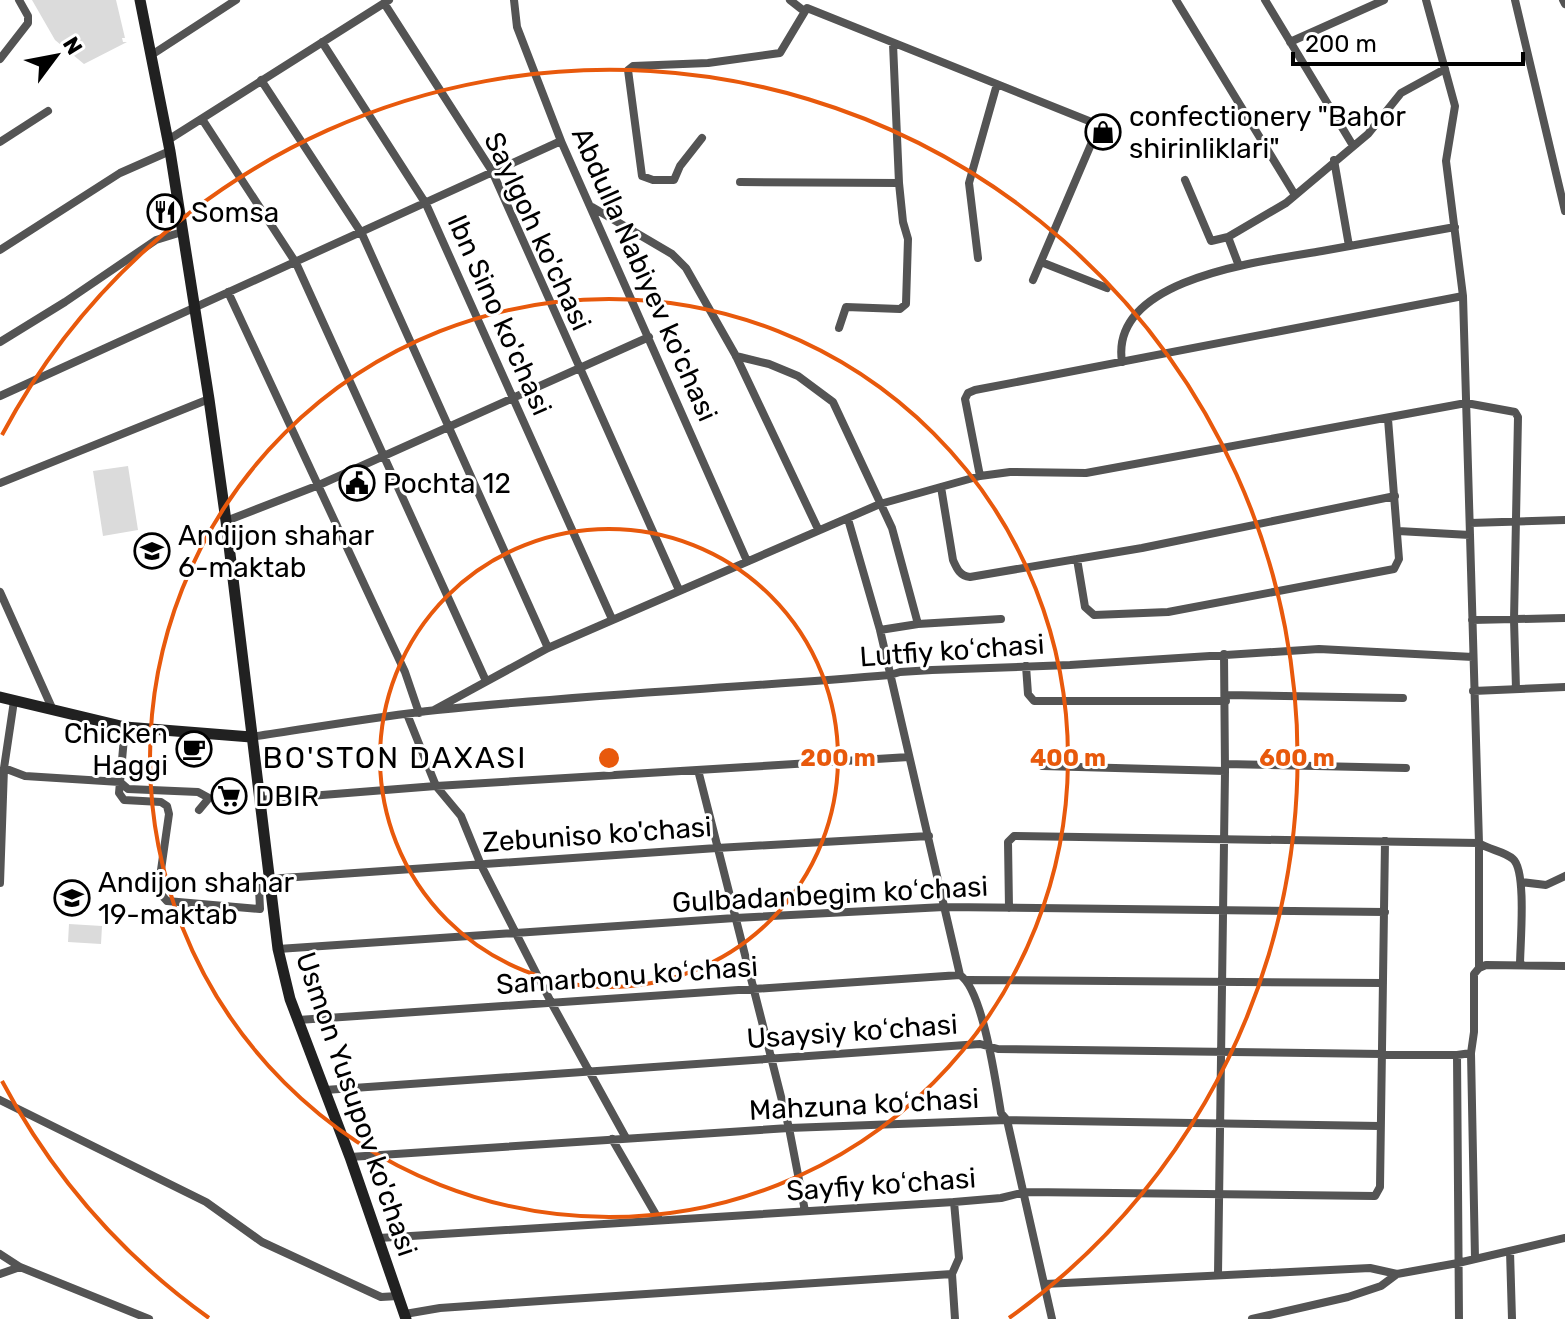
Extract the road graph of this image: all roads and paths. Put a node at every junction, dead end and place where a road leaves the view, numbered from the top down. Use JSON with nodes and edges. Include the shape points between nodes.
{"nodes":[{"id":1,"x":19,"y":0,"type":"edge"},
{"id":2,"x":140,"y":0,"type":"edge"},
{"id":3,"x":236,"y":0,"type":"edge"},
{"id":4,"x":514,"y":0,"type":"edge"},
{"id":5,"x":790,"y":0,"type":"edge"},
{"id":6,"x":1176,"y":0,"type":"edge"},
{"id":7,"x":1265,"y":0,"type":"edge"},
{"id":8,"x":1384,"y":0,"type":"edge"},
{"id":9,"x":1426,"y":0,"type":"edge"},
{"id":10,"x":1515,"y":0,"type":"edge"},
{"id":11,"x":386,"y":2,"type":"edge"},
{"id":12,"x":804,"y":11,"type":"junction"},
{"id":13,"x":322,"y":42,"type":"junction"},
{"id":14,"x":1290,"y":42,"type":"junction"},
{"id":15,"x":893,"y":44,"type":"junction"},
{"id":16,"x":153,"y":54,"type":"junction"},
{"id":17,"x":0,"y":59,"type":"edge"},
{"id":18,"x":1445,"y":69,"type":"junction"},
{"id":19,"x":261,"y":80,"type":"junction"},
{"id":20,"x":997,"y":84,"type":"junction"},
{"id":21,"x":48,"y":111,"type":"dead end"},
{"id":22,"x":202,"y":119,"type":"junction"},
{"id":23,"x":702,"y":138,"type":"dead end"},
{"id":24,"x":561,"y":141,"type":"junction"},
{"id":25,"x":0,"y":142,"type":"edge"},
{"id":26,"x":1352,"y":144,"type":"junction"},
{"id":27,"x":169,"y":146,"type":"junction"},
{"id":28,"x":1334,"y":160,"type":"junction"},
{"id":29,"x":492,"y":171,"type":"junction"},
{"id":30,"x":1185,"y":180,"type":"dead end"},
{"id":31,"x":740,"y":182,"type":"dead end"},
{"id":32,"x":899,"y":183,"type":"junction"},
{"id":33,"x":1295,"y":195,"type":"junction"},
{"id":34,"x":426,"y":204,"type":"junction"},
{"id":35,"x":591,"y":207,"type":"junction"},
{"id":36,"x":1565,"y":211,"type":"edge"},
{"id":37,"x":1455,"y":227,"type":"junction"},
{"id":38,"x":182,"y":232,"type":"junction"},
{"id":39,"x":362,"y":234,"type":"junction"},
{"id":40,"x":1228,"y":237,"type":"junction"},
{"id":41,"x":1349,"y":246,"type":"junction"},
{"id":42,"x":0,"y":250,"type":"edge"},
{"id":43,"x":978,"y":258,"type":"dead end"},
{"id":44,"x":1041,"y":262,"type":"junction"},
{"id":45,"x":296,"y":263,"type":"junction"},
{"id":46,"x":1239,"y":266,"type":"junction"},
{"id":47,"x":1033,"y":280,"type":"dead end"},
{"id":48,"x":1107,"y":288,"type":"dead end"},
{"id":49,"x":228,"y":292,"type":"junction"},
{"id":50,"x":1463,"y":296,"type":"junction"},
{"id":51,"x":194,"y":310,"type":"junction"},
{"id":52,"x":839,"y":328,"type":"dead end"},
{"id":53,"x":649,"y":337,"type":"junction"},
{"id":54,"x":0,"y":342,"type":"edge"},
{"id":55,"x":736,"y":356,"type":"junction"},
{"id":56,"x":1122,"y":362,"type":"junction"},
{"id":57,"x":579,"y":368,"type":"junction"},
{"id":58,"x":0,"y":396,"type":"edge"},
{"id":59,"x":513,"y":398,"type":"junction"},
{"id":60,"x":209,"y":399,"type":"junction"},
{"id":61,"x":1466,"y":403,"type":"junction"},
{"id":62,"x":1388,"y":419,"type":"junction"},
{"id":63,"x":449,"y":427,"type":"junction"},
{"id":64,"x":382,"y":457,"type":"junction"},
{"id":65,"x":980,"y":476,"type":"junction"},
{"id":66,"x":0,"y":483,"type":"edge"},
{"id":67,"x":319,"y":485,"type":"junction"},
{"id":68,"x":941,"y":487,"type":"junction"},
{"id":69,"x":1395,"y":496,"type":"junction"},
{"id":70,"x":880,"y":504,"type":"junction"},
{"id":71,"x":848,"y":519,"type":"junction"},
{"id":72,"x":1565,"y":520,"type":"edge"},
{"id":73,"x":226,"y":521,"type":"junction"},
{"id":74,"x":1515,"y":521,"type":"junction"},
{"id":75,"x":1470,"y":523,"type":"junction"},
{"id":76,"x":818,"y":529,"type":"junction"},
{"id":77,"x":1398,"y":531,"type":"junction"},
{"id":78,"x":1470,"y":535,"type":"junction"},
{"id":79,"x":1077,"y":559,"type":"junction"},
{"id":80,"x":747,"y":561,"type":"junction"},
{"id":81,"x":679,"y":590,"type":"junction"},
{"id":82,"x":0,"y":592,"type":"edge"},
{"id":83,"x":1565,"y":618,"type":"edge"},
{"id":84,"x":612,"y":619,"type":"junction"},
{"id":85,"x":1001,"y":619,"type":"dead end"},
{"id":86,"x":1472,"y":620,"type":"junction"},
{"id":87,"x":1514,"y":620,"type":"junction"},
{"id":88,"x":918,"y":624,"type":"junction"},
{"id":89,"x":880,"y":630,"type":"junction"},
{"id":90,"x":548,"y":648,"type":"junction"},
{"id":91,"x":1224,"y":654,"type":"junction"},
{"id":92,"x":1473,"y":657,"type":"junction"},
{"id":93,"x":1026,"y":666,"type":"junction"},
{"id":94,"x":890,"y":675,"type":"junction"},
{"id":95,"x":486,"y":681,"type":"junction"},
{"id":96,"x":1565,"y":687,"type":"edge"},
{"id":97,"x":1516,"y":689,"type":"junction"},
{"id":98,"x":1473,"y":691,"type":"junction"},
{"id":99,"x":0,"y":697,"type":"edge"},
{"id":100,"x":1226,"y":698,"type":"junction"},
{"id":101,"x":1403,"y":698,"type":"dead end"},
{"id":102,"x":14,"y":701,"type":"junction"},
{"id":103,"x":52,"y":708,"type":"junction"},
{"id":104,"x":434,"y":710,"type":"junction"},
{"id":105,"x":419,"y":713,"type":"junction"},
{"id":106,"x":407,"y":714,"type":"junction"},
{"id":107,"x":125,"y":727,"type":"junction"},
{"id":108,"x":251,"y":737,"type":"junction"},
{"id":109,"x":909,"y":757,"type":"junction"},
{"id":110,"x":1042,"y":766,"type":"dead end"},
{"id":111,"x":4,"y":768,"type":"junction"},
{"id":112,"x":1225,"y":768,"type":"junction"},
{"id":113,"x":1406,"y":768,"type":"dead end"},
{"id":114,"x":698,"y":770,"type":"junction"},
{"id":115,"x":120,"y":782,"type":"junction"},
{"id":116,"x":436,"y":786,"type":"junction"},
{"id":117,"x":259,"y":800,"type":"junction"},
{"id":118,"x":199,"y":810,"type":"dead end"},
{"id":119,"x":929,"y":836,"type":"junction"},
{"id":120,"x":1224,"y":837,"type":"junction"},
{"id":121,"x":1385,"y":841,"type":"junction"},
{"id":122,"x":1479,"y":843,"type":"junction"},
{"id":123,"x":717,"y":848,"type":"junction"},
{"id":124,"x":481,"y":865,"type":"junction"},
{"id":125,"x":1565,"y":876,"type":"edge"},
{"id":126,"x":268,"y":879,"type":"junction"},
{"id":127,"x":1521,"y":882,"type":"junction"},
{"id":128,"x":0,"y":883,"type":"edge"},
{"id":129,"x":247,"y":887,"type":"dead end"},
{"id":130,"x":944,"y":907,"type":"junction"},
{"id":131,"x":1009,"y":908,"type":"junction"},
{"id":132,"x":1222,"y":910,"type":"junction"},
{"id":133,"x":1385,"y":912,"type":"junction"},
{"id":134,"x":735,"y":918,"type":"junction"},
{"id":135,"x":517,"y":934,"type":"junction"},
{"id":136,"x":278,"y":949,"type":"junction"},
{"id":137,"x":1520,"y":965,"type":"junction"},
{"id":138,"x":1565,"y":966,"type":"edge"},
{"id":139,"x":1479,"y":968,"type":"junction"},
{"id":140,"x":964,"y":977,"type":"junction"},
{"id":141,"x":1221,"y":982,"type":"junction"},
{"id":142,"x":1383,"y":983,"type":"junction"},
{"id":143,"x":752,"y":987,"type":"junction"},
{"id":144,"x":552,"y":1004,"type":"junction"},
{"id":145,"x":298,"y":1020,"type":"junction"},
{"id":146,"x":988,"y":1047,"type":"junction"},
{"id":147,"x":1220,"y":1053,"type":"junction"},
{"id":148,"x":1471,"y":1053,"type":"junction"},
{"id":149,"x":1382,"y":1054,"type":"junction"},
{"id":150,"x":1457,"y":1055,"type":"junction"},
{"id":151,"x":771,"y":1059,"type":"junction"},
{"id":152,"x":588,"y":1073,"type":"junction"},
{"id":153,"x":325,"y":1090,"type":"junction"},
{"id":154,"x":0,"y":1100,"type":"edge"},
{"id":155,"x":1007,"y":1120,"type":"junction"},
{"id":156,"x":1219,"y":1122,"type":"junction"},
{"id":157,"x":1380,"y":1126,"type":"junction"},
{"id":158,"x":789,"y":1128,"type":"junction"},
{"id":159,"x":626,"y":1138,"type":"junction"},
{"id":160,"x":612,"y":1139,"type":"junction"},
{"id":161,"x":350,"y":1157,"type":"junction"},
{"id":162,"x":1025,"y":1192,"type":"junction"},
{"id":163,"x":1218,"y":1195,"type":"junction"},
{"id":164,"x":954,"y":1202,"type":"junction"},
{"id":165,"x":805,"y":1211,"type":"junction"},
{"id":166,"x":659,"y":1220,"type":"junction"},
{"id":167,"x":379,"y":1238,"type":"junction"},
{"id":168,"x":1565,"y":1238,"type":"edge"},
{"id":169,"x":1510,"y":1251,"type":"junction"},
{"id":170,"x":0,"y":1254,"type":"edge"},
{"id":171,"x":1475,"y":1259,"type":"junction"},
{"id":172,"x":1458,"y":1263,"type":"junction"},
{"id":173,"x":20,"y":1267,"type":"junction"},
{"id":174,"x":0,"y":1274,"type":"edge"},
{"id":175,"x":952,"y":1274,"type":"junction"},
{"id":176,"x":1218,"y":1274,"type":"junction"},
{"id":177,"x":1397,"y":1274,"type":"junction"},
{"id":178,"x":1045,"y":1284,"type":"junction"},
{"id":179,"x":398,"y":1296,"type":"junction"},
{"id":180,"x":405,"y":1317,"type":"edge"},
{"id":181,"x":149,"y":1319,"type":"edge"},
{"id":182,"x":955,"y":1319,"type":"edge"},
{"id":183,"x":1052,"y":1319,"type":"edge"},
{"id":184,"x":1252,"y":1319,"type":"edge"},
{"id":185,"x":1459,"y":1319,"type":"edge"},
{"id":186,"x":1512,"y":1319,"type":"edge"}],
"edges":[{"from":1,"to":17,"type":"street","via":[[28,23]]},
{"from":2,"to":16,"type":"main road","name":"Usmon Yusupov ko'chasi"},
{"from":3,"to":16,"type":"street"},
{"from":4,"to":24,"type":"street","name":"Abdulla Nabiyev ko'chasi","via":[[517,27]]},
{"from":5,"to":12,"type":"street"},
{"from":6,"to":33,"type":"street"},
{"from":7,"to":14,"type":"street"},
{"from":8,"to":14,"type":"street"},
{"from":9,"to":18,"type":"street"},
{"from":10,"to":36,"type":"street"},
{"from":11,"to":13,"type":"street","name":"Saylgoh ko'chasi"},
{"from":11,"to":29,"type":"street","name":"Saylgoh ko'chasi"},
{"from":12,"to":15,"type":"street","via":[[812,9]]},
{"from":12,"to":23,"type":"street","via":[[780,53],[628,70],[643,177],[674,180]]},
{"from":13,"to":19,"type":"street","name":"Saylgoh ko'chasi"},
{"from":13,"to":34,"type":"street","name":"Ibn Sino ko'chasi"},
{"from":14,"to":26,"type":"street"},
{"from":15,"to":20,"type":"street"},
{"from":15,"to":32,"type":"street"},
{"from":16,"to":27,"type":"main road","name":"Usmon Yusupov ko'chasi"},
{"from":18,"to":26,"type":"street","via":[[1401,93],[1368,134]]},
{"from":18,"to":37,"type":"street","via":[[1455,106],[1446,161]]},
{"from":19,"to":22,"type":"street","name":"Saylgoh ko'chasi"},
{"from":19,"to":39,"type":"street"},
{"from":20,"to":43,"type":"street","via":[[969,183]]},
{"from":20,"to":44,"type":"street","via":[[1095,128]]},
{"from":21,"to":25,"type":"street"},
{"from":22,"to":27,"type":"street","name":"Saylgoh ko'chasi"},
{"from":22,"to":45,"type":"street"},
{"from":24,"to":29,"type":"street"},
{"from":24,"to":35,"type":"street","name":"Abdulla Nabiyev ko'chasi"},
{"from":26,"to":28,"type":"street"},
{"from":27,"to":38,"type":"main road","name":"Usmon Yusupov ko'chasi"},
{"from":27,"to":42,"type":"street","name":"Saylgoh ko'chasi"},
{"from":28,"to":33,"type":"street"},
{"from":28,"to":41,"type":"street"},
{"from":29,"to":34,"type":"street"},
{"from":29,"to":57,"type":"street","name":"Saylgoh ko'chasi"},
{"from":30,"to":40,"type":"street","via":[[1211,241]]},
{"from":31,"to":32,"type":"street"},
{"from":32,"to":52,"type":"street","via":[[908,239],[906,304],[900,309],[846,307]]},
{"from":33,"to":40,"type":"street"},
{"from":34,"to":39,"type":"street"},
{"from":34,"to":59,"type":"street","name":"Ibn Sino ko'chasi"},
{"from":35,"to":53,"type":"street","name":"Abdulla Nabiyev ko'chasi"},
{"from":35,"to":55,"type":"street","via":[[672,254],[686,268]]},
{"from":37,"to":41,"type":"street"},
{"from":37,"to":50,"type":"street"},
{"from":38,"to":51,"type":"main road","name":"Usmon Yusupov ko'chasi"},
{"from":38,"to":54,"type":"street","via":[[156,240]]},
{"from":39,"to":45,"type":"street"},
{"from":39,"to":63,"type":"street"},
{"from":40,"to":46,"type":"street"},
{"from":41,"to":46,"type":"street"},
{"from":44,"to":47,"type":"street"},
{"from":44,"to":48,"type":"street"},
{"from":45,"to":49,"type":"street"},
{"from":45,"to":64,"type":"street"},
{"from":46,"to":56,"type":"street","via":[[1196,278],[1140,309],[1123,333]]},
{"from":49,"to":51,"type":"street"},
{"from":49,"to":67,"type":"street"},
{"from":50,"to":56,"type":"street"},
{"from":50,"to":61,"type":"street"},
{"from":51,"to":58,"type":"street"},
{"from":51,"to":60,"type":"main road","name":"Usmon Yusupov ko'chasi"},
{"from":53,"to":57,"type":"street"},
{"from":53,"to":80,"type":"street","name":"Abdulla Nabiyev ko'chasi"},
{"from":55,"to":70,"type":"street","via":[[798,376],[833,402]]},
{"from":55,"to":76,"type":"street"},
{"from":56,"to":65,"type":"street","via":[[968,393]]},
{"from":57,"to":59,"type":"street"},
{"from":57,"to":81,"type":"street","name":"Saylgoh ko'chasi"},
{"from":59,"to":63,"type":"street"},
{"from":59,"to":84,"type":"street","name":"Ibn Sino ko'chasi"},
{"from":60,"to":66,"type":"street"},
{"from":60,"to":73,"type":"main road","name":"Usmon Yusupov ko'chasi"},
{"from":61,"to":62,"type":"street"},
{"from":61,"to":74,"type":"street","via":[[1508,409],[1518,417]]},
{"from":61,"to":75,"type":"street"},
{"from":62,"to":65,"type":"street","via":[[1086,473]]},
{"from":62,"to":69,"type":"street"},
{"from":63,"to":64,"type":"street"},
{"from":63,"to":90,"type":"street"},
{"from":64,"to":67,"type":"street"},
{"from":64,"to":95,"type":"street"},
{"from":65,"to":68,"type":"street"},
{"from":67,"to":73,"type":"street"},
{"from":67,"to":105,"type":"street"},
{"from":68,"to":70,"type":"street"},
{"from":68,"to":79,"type":"street","via":[[953,560],[964,576]]},
{"from":69,"to":77,"type":"street"},
{"from":69,"to":79,"type":"street"},
{"from":70,"to":71,"type":"street"},
{"from":70,"to":88,"type":"street","via":[[892,528]]},
{"from":71,"to":76,"type":"street"},
{"from":71,"to":89,"type":"street"},
{"from":72,"to":74,"type":"street"},
{"from":73,"to":108,"type":"main road","name":"Usmon Yusupov ko'chasi"},
{"from":74,"to":75,"type":"street"},
{"from":74,"to":87,"type":"street"},
{"from":75,"to":78,"type":"street"},
{"from":76,"to":80,"type":"street"},
{"from":77,"to":78,"type":"street"},
{"from":77,"to":79,"type":"street","via":[[1394,569],[1168,612],[1088,612]]},
{"from":78,"to":86,"type":"street"},
{"from":80,"to":81,"type":"street"},
{"from":81,"to":84,"type":"street"},
{"from":82,"to":103,"type":"street"},
{"from":83,"to":87,"type":"street"},
{"from":84,"to":90,"type":"street"},
{"from":85,"to":88,"type":"street"},
{"from":86,"to":87,"type":"street"},
{"from":86,"to":92,"type":"street"},
{"from":87,"to":97,"type":"street"},
{"from":88,"to":89,"type":"street"},
{"from":89,"to":94,"type":"street"},
{"from":90,"to":95,"type":"street"},
{"from":91,"to":92,"type":"street","name":"Lutfiy koʻchasi","via":[[1319,649]]},
{"from":91,"to":93,"type":"street","name":"Lutfiy koʻchasi"},
{"from":91,"to":100,"type":"street"},
{"from":92,"to":98,"type":"street"},
{"from":93,"to":94,"type":"street","name":"Lutfiy koʻchasi"},
{"from":93,"to":100,"type":"street","via":[[1028,694],[1034,701]]},
{"from":94,"to":104,"type":"street","name":"Lutfiy koʻchasi"},
{"from":94,"to":109,"type":"street"},
{"from":95,"to":104,"type":"street"},
{"from":96,"to":97,"type":"street"},
{"from":97,"to":98,"type":"street"},
{"from":98,"to":122,"type":"street"},
{"from":99,"to":102,"type":"main road"},
{"from":100,"to":101,"type":"street"},
{"from":100,"to":112,"type":"street"},
{"from":102,"to":103,"type":"main road"},
{"from":102,"to":111,"type":"street"},
{"from":103,"to":107,"type":"main road"},
{"from":104,"to":105,"type":"street"},
{"from":105,"to":106,"type":"street"},
{"from":106,"to":108,"type":"street"},
{"from":106,"to":116,"type":"street"},
{"from":107,"to":108,"type":"main road"},
{"from":107,"to":115,"type":"street"},
{"from":108,"to":117,"type":"main road","name":"Usmon Yusupov ko'chasi"},
{"from":109,"to":114,"type":"street"},
{"from":109,"to":119,"type":"street"},
{"from":110,"to":112,"type":"street"},
{"from":111,"to":115,"type":"street","via":[[25,776]]},
{"from":111,"to":128,"type":"street"},
{"from":112,"to":113,"type":"street"},
{"from":112,"to":120,"type":"street"},
{"from":114,"to":116,"type":"street"},
{"from":114,"to":123,"type":"street"},
{"from":115,"to":118,"type":"street","via":[[128,789],[198,792],[209,798]]},
{"from":115,"to":129,"type":"street","via":[[124,800],[167,806],[158,891],[163,898],[260,909],[259,888]]},
{"from":116,"to":117,"type":"street"},
{"from":116,"to":124,"type":"street","via":[[461,816]]},
{"from":117,"to":126,"type":"main road","name":"Usmon Yusupov ko'chasi"},
{"from":119,"to":123,"type":"street","name":"Zebuniso ko'chasi"},
{"from":119,"to":130,"type":"street"},
{"from":120,"to":121,"type":"street"},
{"from":120,"to":131,"type":"street","via":[[1014,836],[1008,842]]},
{"from":120,"to":132,"type":"street"},
{"from":121,"to":122,"type":"street"},
{"from":121,"to":133,"type":"street"},
{"from":122,"to":127,"type":"street","via":[[1515,860]]},
{"from":122,"to":139,"type":"street"},
{"from":123,"to":124,"type":"street","name":"Zebuniso ko'chasi"},
{"from":123,"to":134,"type":"street"},
{"from":124,"to":126,"type":"street","name":"Zebuniso ko'chasi"},
{"from":124,"to":135,"type":"street"},
{"from":125,"to":127,"type":"street","via":[[1546,885]]},
{"from":126,"to":136,"type":"main road","name":"Usmon Yusupov ko'chasi"},
{"from":127,"to":137,"type":"street"},
{"from":130,"to":131,"type":"street","name":"Gulbadanbegim koʻchasi"},
{"from":130,"to":134,"type":"street","name":"Gulbadanbegim koʻchasi"},
{"from":130,"to":140,"type":"street"},
{"from":131,"to":132,"type":"street","name":"Gulbadanbegim koʻchasi"},
{"from":132,"to":133,"type":"street","name":"Gulbadanbegim koʻchasi"},
{"from":132,"to":141,"type":"street"},
{"from":133,"to":142,"type":"street"},
{"from":134,"to":135,"type":"street","name":"Gulbadanbegim koʻchasi"},
{"from":134,"to":143,"type":"street"},
{"from":135,"to":136,"type":"street","name":"Gulbadanbegim koʻchasi"},
{"from":135,"to":144,"type":"street"},
{"from":136,"to":145,"type":"main road","name":"Usmon Yusupov ko'chasi"},
{"from":137,"to":138,"type":"street"},
{"from":137,"to":139,"type":"street"},
{"from":139,"to":148,"type":"street","via":[[1474,974]]},
{"from":140,"to":141,"type":"street","name":"Samarbonu koʻchasi"},
{"from":140,"to":143,"type":"street","name":"Samarbonu koʻchasi"},
{"from":140,"to":146,"type":"street","via":[[972,987]]},
{"from":141,"to":142,"type":"street","name":"Samarbonu koʻchasi"},
{"from":141,"to":147,"type":"street"},
{"from":142,"to":149,"type":"street"},
{"from":143,"to":144,"type":"street","name":"Samarbonu koʻchasi"},
{"from":143,"to":151,"type":"street"},
{"from":144,"to":145,"type":"street","name":"Samarbonu koʻchasi"},
{"from":144,"to":152,"type":"street"},
{"from":145,"to":153,"type":"main road","name":"Usmon Yusupov ko'chasi"},
{"from":146,"to":147,"type":"street","name":"Usaysiy koʻchasi"},
{"from":146,"to":151,"type":"street","name":"Usaysiy koʻchasi"},
{"from":146,"to":155,"type":"street","via":[[1001,1113]]},
{"from":147,"to":149,"type":"street","name":"Usaysiy koʻchasi"},
{"from":147,"to":156,"type":"street"},
{"from":148,"to":150,"type":"street","name":"Usaysiy koʻchasi"},
{"from":148,"to":171,"type":"street"},
{"from":149,"to":150,"type":"street","name":"Usaysiy koʻchasi"},
{"from":149,"to":157,"type":"street"},
{"from":150,"to":172,"type":"street"},
{"from":151,"to":152,"type":"street","name":"Usaysiy koʻchasi"},
{"from":151,"to":158,"type":"street"},
{"from":152,"to":153,"type":"street","name":"Usaysiy koʻchasi"},
{"from":152,"to":159,"type":"street"},
{"from":153,"to":161,"type":"main road","name":"Usmon Yusupov ko'chasi"},
{"from":154,"to":179,"type":"street","via":[[206,1202],[262,1242],[381,1297]]},
{"from":155,"to":156,"type":"street","name":"Mahzuna koʻchasi"},
{"from":155,"to":158,"type":"street","name":"Mahzuna koʻchasi"},
{"from":155,"to":162,"type":"street"},
{"from":156,"to":157,"type":"street","name":"Mahzuna koʻchasi"},
{"from":156,"to":163,"type":"street"},
{"from":157,"to":163,"type":"street","name":"Sayfiy koʻchasi","via":[[1378,1195]]},
{"from":158,"to":159,"type":"street","name":"Mahzuna koʻchasi"},
{"from":158,"to":165,"type":"street"},
{"from":159,"to":160,"type":"street","name":"Mahzuna koʻchasi"},
{"from":160,"to":161,"type":"street","name":"Mahzuna koʻchasi"},
{"from":160,"to":166,"type":"street"},
{"from":161,"to":167,"type":"main road","name":"Usmon Yusupov ko'chasi"},
{"from":162,"to":163,"type":"street","name":"Sayfiy koʻchasi"},
{"from":162,"to":164,"type":"street","name":"Sayfiy koʻchasi"},
{"from":162,"to":178,"type":"street"},
{"from":163,"to":176,"type":"street"},
{"from":164,"to":165,"type":"street","name":"Sayfiy koʻchasi"},
{"from":164,"to":175,"type":"street","via":[[959,1258]]},
{"from":165,"to":166,"type":"street","name":"Sayfiy koʻchasi"},
{"from":166,"to":167,"type":"street","name":"Sayfiy koʻchasi"},
{"from":167,"to":179,"type":"main road","name":"Usmon Yusupov ko'chasi"},
{"from":168,"to":169,"type":"street"},
{"from":169,"to":171,"type":"street"},
{"from":169,"to":186,"type":"street"},
{"from":170,"to":173,"type":"street"},
{"from":171,"to":172,"type":"street"},
{"from":172,"to":177,"type":"street"},
{"from":172,"to":185,"type":"street"},
{"from":173,"to":174,"type":"street"},
{"from":173,"to":181,"type":"street"},
{"from":175,"to":180,"type":"street","via":[[440,1308]]},
{"from":175,"to":182,"type":"street"},
{"from":176,"to":177,"type":"street","via":[[1370,1268]]},
{"from":176,"to":178,"type":"street"},
{"from":177,"to":184,"type":"street","via":[[1359,1293]]},
{"from":178,"to":183,"type":"street"},
{"from":179,"to":180,"type":"main road","name":"Usmon Yusupov ko'chasi"}]}
